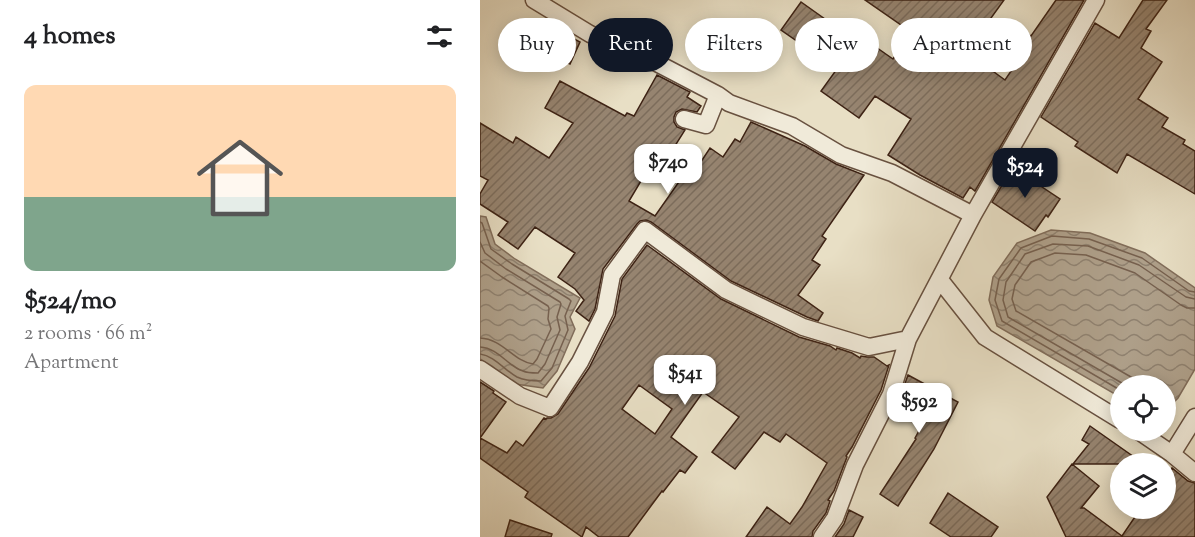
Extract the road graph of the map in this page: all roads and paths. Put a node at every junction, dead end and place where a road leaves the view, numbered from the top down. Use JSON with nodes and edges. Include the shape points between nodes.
{"nodes":[{"id":1,"x":534,"y":0,"type":"edge"},
{"id":2,"x":1096,"y":0,"type":"edge"},
{"id":3,"x":718,"y":95,"type":"junction"},
{"id":4,"x":684,"y":119,"type":"dead end"},
{"id":5,"x":973,"y":215,"type":"junction"},
{"id":6,"x":940,"y":280,"type":"junction"},
{"id":7,"x":908,"y":339,"type":"junction"},
{"id":8,"x":480,"y":369,"type":"edge"},
{"id":9,"x":1110,"y":414,"type":"edge"},
{"id":10,"x":1195,"y":417,"type":"edge"},
{"id":11,"x":1153,"y":441,"type":"edge"},
{"id":12,"x":1171,"y":453,"type":"edge"},
{"id":13,"x":1173,"y":453,"type":"edge"},
{"id":14,"x":1176,"y":457,"type":"edge"},
{"id":15,"x":1195,"y":473,"type":"edge"},
{"id":16,"x":822,"y":537,"type":"edge"}],
"edges":[{"from":1,"to":3,"type":"street","via":[[590,34]]},
{"from":2,"to":5,"type":"street"},
{"from":3,"to":4,"type":"street","via":[[706,125]]},
{"from":3,"to":5,"type":"street","via":[[729,103],[792,126],[841,155],[892,172]]},
{"from":5,"to":6,"type":"street"},
{"from":6,"to":7,"type":"street"},
{"from":6,"to":9,"type":"street","via":[[985,337]]},
{"from":7,"to":8,"type":"street","via":[[869,347],[803,327],[726,290],[645,230],[612,275],[605,312],[580,362],[550,408],[520,396]]},
{"from":7,"to":16,"type":"street","via":[[891,394],[855,465],[835,518]]},
{"from":10,"to":13,"type":"street"},
{"from":11,"to":12,"type":"street"},
{"from":14,"to":15,"type":"street"}]}
